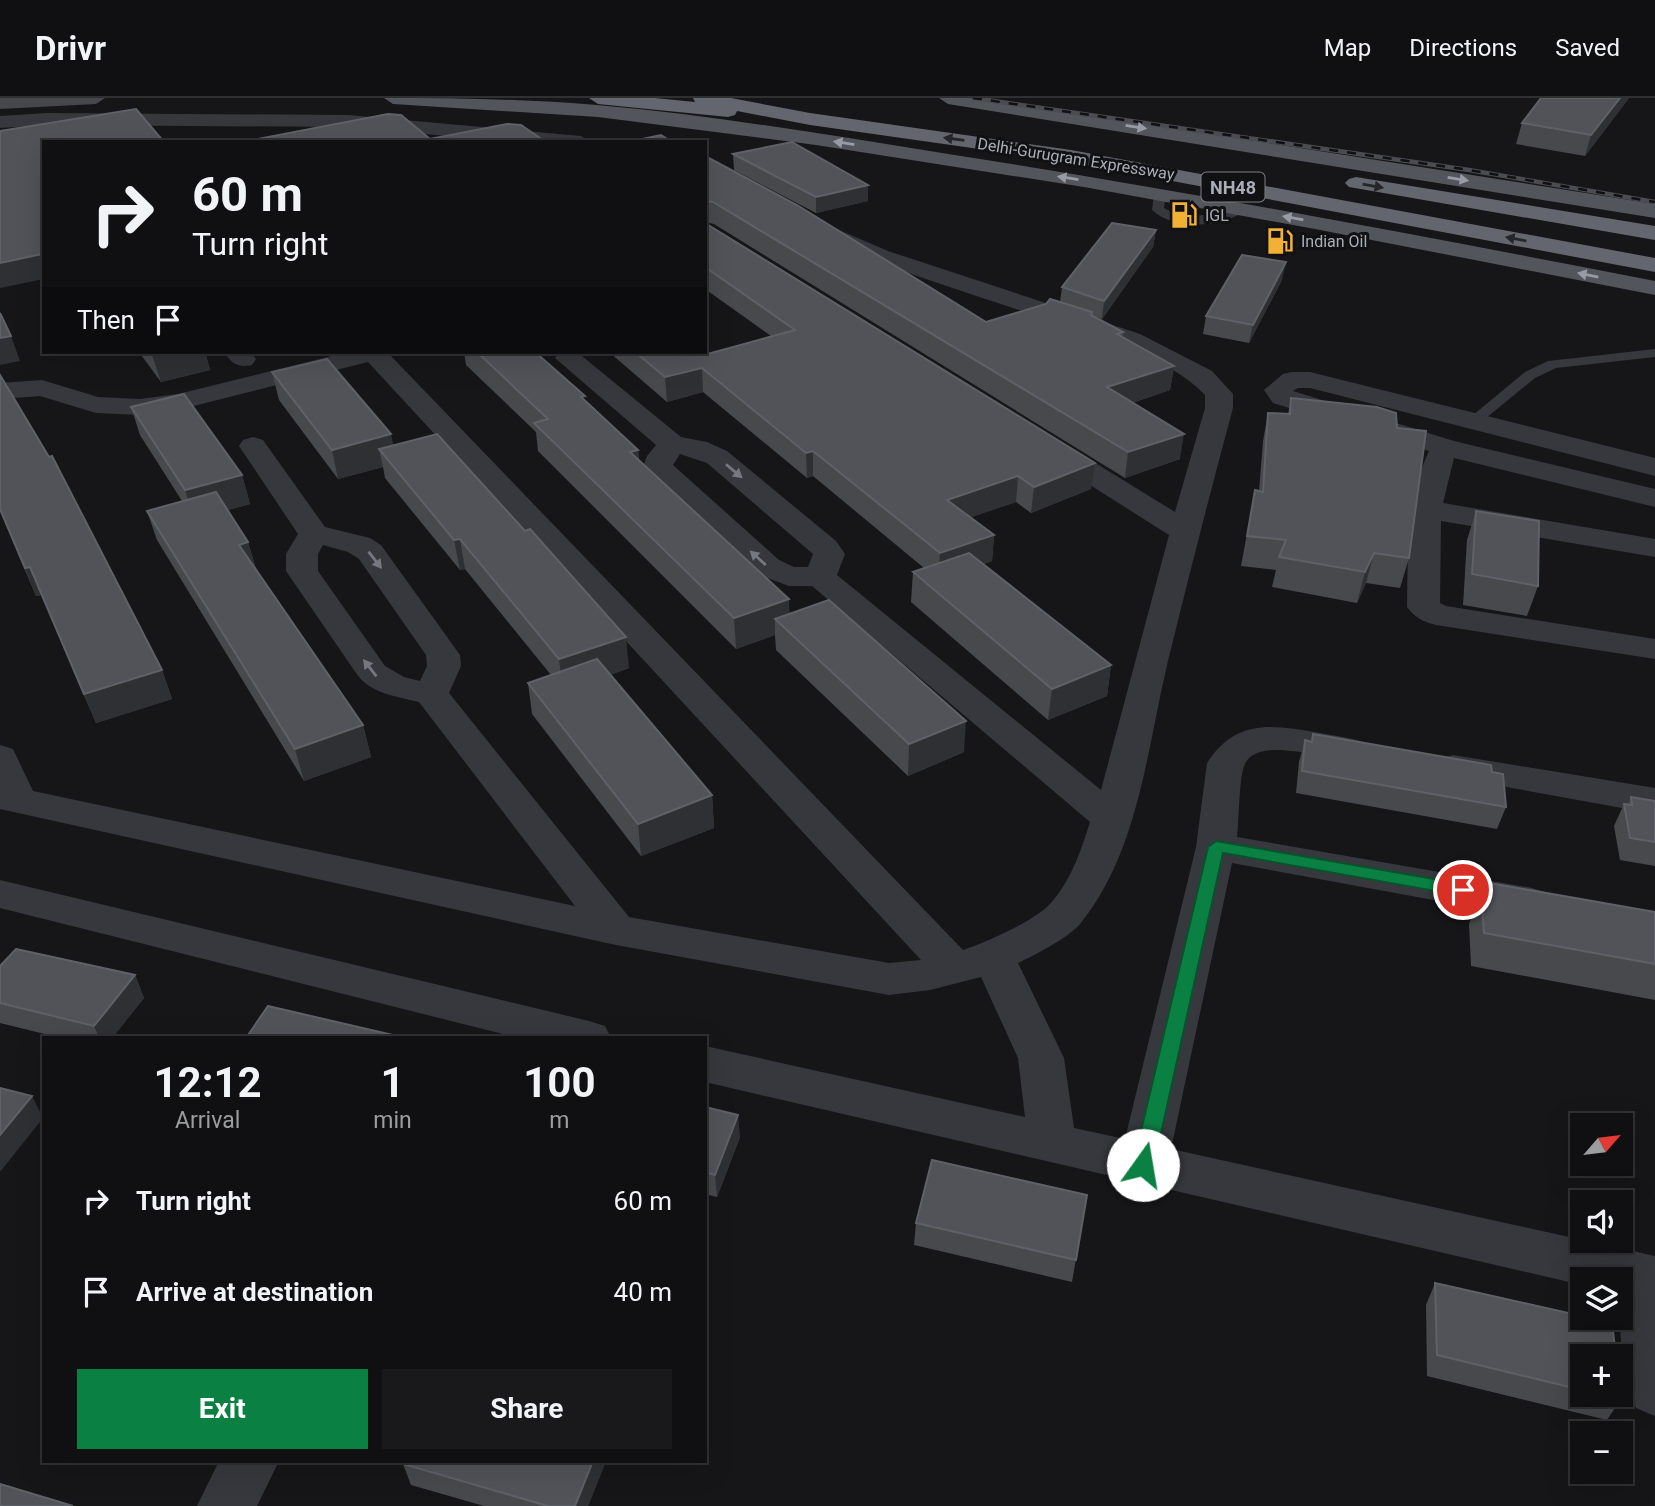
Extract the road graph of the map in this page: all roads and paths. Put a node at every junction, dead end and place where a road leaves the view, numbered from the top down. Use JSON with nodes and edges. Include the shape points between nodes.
{"nodes":[{"id":1,"x":96,"y":98,"type":"edge"},
{"id":2,"x":393,"y":98,"type":"edge"},
{"id":3,"x":598,"y":98,"type":"edge"},
{"id":4,"x":679,"y":98,"type":"edge"},
{"id":5,"x":702,"y":98,"type":"edge"},
{"id":6,"x":948,"y":98,"type":"edge"},
{"id":7,"x":0,"y":103,"type":"edge"},
{"id":8,"x":931,"y":114,"type":"dead end"},
{"id":9,"x":810,"y":118,"type":"junction"},
{"id":10,"x":47,"y":119,"type":"junction"},
{"id":11,"x":298,"y":121,"type":"junction"},
{"id":12,"x":0,"y":122,"type":"edge"},
{"id":13,"x":708,"y":125,"type":"junction"},
{"id":14,"x":414,"y":126,"type":"junction"},
{"id":15,"x":63,"y":140,"type":"edge"},
{"id":16,"x":321,"y":140,"type":"edge"},
{"id":17,"x":433,"y":140,"type":"edge"},
{"id":18,"x":559,"y":140,"type":"edge"},
{"id":19,"x":1655,"y":211,"type":"edge"},
{"id":20,"x":811,"y":222,"type":"edge"},
{"id":21,"x":1655,"y":233,"type":"edge"},
{"id":22,"x":1655,"y":265,"type":"edge"},
{"id":23,"x":1655,"y":288,"type":"edge"},
{"id":24,"x":369,"y":354,"type":"edge"},
{"id":25,"x":379,"y":354,"type":"edge"},
{"id":26,"x":1652,"y":355,"type":"edge"},
{"id":27,"x":568,"y":358,"type":"dead end"},
{"id":28,"x":0,"y":391,"type":"edge"},
{"id":29,"x":1249,"y":391,"type":"junction"},
{"id":30,"x":1475,"y":421,"type":"junction"},
{"id":31,"x":1023,"y":430,"type":"edge"},
{"id":32,"x":673,"y":445,"type":"junction"},
{"id":33,"x":253,"y":446,"type":"dead end"},
{"id":34,"x":1445,"y":447,"type":"junction"},
{"id":35,"x":1655,"y":467,"type":"edge"},
{"id":36,"x":1625,"y":491,"type":"junction"},
{"id":37,"x":1655,"y":498,"type":"edge"},
{"id":38,"x":1428,"y":510,"type":"junction"},
{"id":39,"x":1184,"y":531,"type":"junction"},
{"id":40,"x":314,"y":534,"type":"junction"},
{"id":41,"x":1615,"y":542,"type":"junction"},
{"id":42,"x":1655,"y":548,"type":"edge"},
{"id":43,"x":820,"y":577,"type":"junction"},
{"id":44,"x":1655,"y":649,"type":"edge"},
{"id":45,"x":430,"y":694,"type":"junction"},
{"id":46,"x":0,"y":757,"type":"edge"},
{"id":47,"x":9,"y":798,"type":"edge"},
{"id":48,"x":1655,"y":801,"type":"edge"},
{"id":49,"x":1111,"y":819,"type":"junction"},
{"id":50,"x":1216,"y":847,"type":"junction"},
{"id":51,"x":0,"y":894,"type":"edge"},
{"id":52,"x":1573,"y":910,"type":"edge"},
{"id":53,"x":616,"y":930,"type":"junction"},
{"id":54,"x":974,"y":962,"type":"junction"},
{"id":55,"x":499,"y":1028,"type":"edge"},
{"id":56,"x":571,"y":1036,"type":"edge"},
{"id":57,"x":707,"y":1064,"type":"edge"},
{"id":58,"x":1052,"y":1142,"type":"junction"},
{"id":59,"x":1143,"y":1165,"type":"junction"},
{"id":60,"x":1648,"y":1278,"type":"edge"},
{"id":61,"x":1655,"y":1390,"type":"edge"},
{"id":62,"x":250,"y":1463,"type":"edge"},
{"id":63,"x":226,"y":1506,"type":"edge"}],
"edges":[{"from":1,"to":7,"type":"main road"},
{"from":2,"to":13,"type":"main road","via":[[598,111]]},
{"from":3,"to":9,"type":"highway"},
{"from":4,"to":13,"type":"main road","via":[[684,114]]},
{"from":5,"to":9,"type":"highway","name":"Delhi-Gurugram Expressway","number":"NH48"},
{"from":6,"to":19,"type":"main road","one_way":true},
{"from":8,"to":21,"type":"highway","name":"Delhi-Gurugram Expressway","number":"NH48","one_way":true},
{"from":22,"to":9,"type":"highway","name":"Delhi-Gurugram Expressway","number":"NH48","one_way":true,"via":[[1071,156]]},
{"from":10,"to":11,"type":"street"},
{"from":10,"to":12,"type":"street"},
{"from":10,"to":15,"type":"street"},
{"from":11,"to":14,"type":"street"},
{"from":11,"to":16,"type":"street"},
{"from":23,"to":13,"type":"main road","one_way":true,"via":[[1160,194]]},
{"from":14,"to":17,"type":"street"},
{"from":14,"to":18,"type":"street"},
{"from":20,"to":29,"type":"street","via":[[880,256],[1131,339],[1203,377]]},
{"from":24,"to":28,"type":"street","via":[[178,402],[141,407],[96,405],[42,388]]},
{"from":25,"to":54,"type":"street"},
{"from":26,"to":30,"type":"lane","via":[[1553,363],[1530,375]]},
{"from":27,"to":32,"type":"street"},
{"from":29,"to":30,"type":"street","via":[[1310,380]]},
{"from":29,"to":34,"type":"street","via":[[1278,394]]},
{"from":29,"to":39,"type":"street","via":[[1219,408]]},
{"from":30,"to":35,"type":"street"},
{"from":31,"to":39,"type":"street"},
{"from":32,"to":43,"type":"street","one_way":true,"via":[[718,457],[825,548],[829,554]]},
{"from":43,"to":32,"type":"street","one_way":true,"via":[[780,574],[758,558],[658,467],[661,456]]},
{"from":33,"to":40,"type":"street"},
{"from":34,"to":36,"type":"street"},
{"from":34,"to":38,"type":"street","via":[[1435,465]]},
{"from":36,"to":37,"type":"street"},
{"from":36,"to":41,"type":"street"},
{"from":38,"to":41,"type":"street"},
{"from":38,"to":44,"type":"street","via":[[1424,607],[1431,612]]},
{"from":39,"to":49,"type":"street"},
{"from":45,"to":40,"type":"street","one_way":true,"via":[[392,685],[373,673],[302,571],[302,554]]},
{"from":40,"to":45,"type":"street","one_way":true,"via":[[370,552],[443,655],[444,666]]},
{"from":41,"to":42,"type":"street"},
{"from":43,"to":49,"type":"street"},
{"from":45,"to":53,"type":"street"},
{"from":46,"to":47,"type":"street"},
{"from":47,"to":53,"type":"street"},
{"from":48,"to":50,"type":"street","via":[[1277,737],[1251,741],[1232,753],[1226,763]]},
{"from":49,"to":54,"type":"street","via":[[1087,882],[1065,915],[1029,939]]},
{"from":50,"to":52,"type":"street"},
{"from":50,"to":59,"type":"street"},
{"from":51,"to":55,"type":"street"},
{"from":53,"to":54,"type":"street","via":[[889,979],[924,977]]},
{"from":54,"to":58,"type":"street","via":[[1041,1058]]},
{"from":55,"to":56,"type":"street"},
{"from":57,"to":58,"type":"street"},
{"from":58,"to":59,"type":"street"},
{"from":59,"to":60,"type":"street"},
{"from":60,"to":61,"type":"street"},
{"from":62,"to":63,"type":"street"}]}
